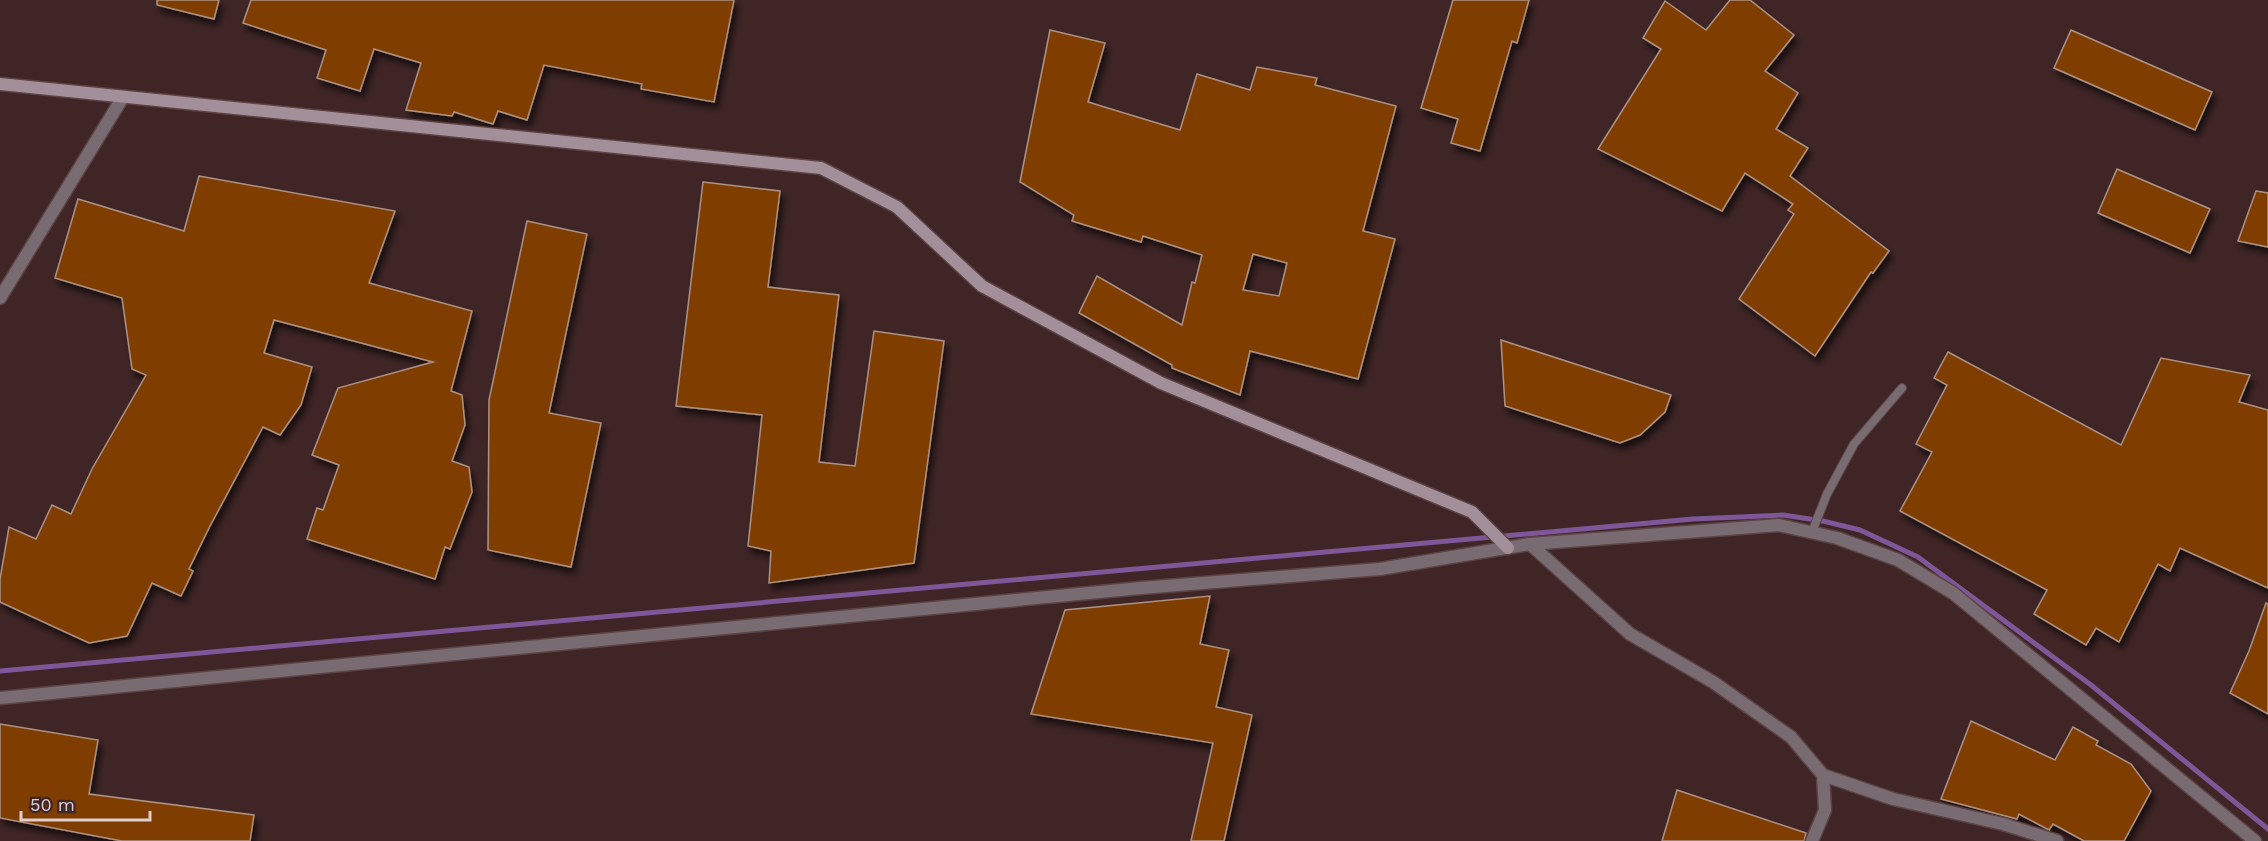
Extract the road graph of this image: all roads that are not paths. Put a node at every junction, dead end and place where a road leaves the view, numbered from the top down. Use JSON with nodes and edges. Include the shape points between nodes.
{"nodes":[{"id":1,"x":0,"y":84,"type":"edge"},
{"id":2,"x":123,"y":97,"type":"junction"},
{"id":3,"x":0,"y":298,"type":"edge"},
{"id":4,"x":1902,"y":388,"type":"dead end"},
{"id":5,"x":1813,"y":529,"type":"junction"},
{"id":6,"x":1530,"y":544,"type":"junction"},
{"id":7,"x":1508,"y":548,"type":"junction"},
{"id":8,"x":0,"y":698,"type":"edge"},
{"id":9,"x":1823,"y":775,"type":"junction"},
{"id":10,"x":1812,"y":841,"type":"edge"},
{"id":11,"x":2057,"y":841,"type":"edge"},
{"id":12,"x":2255,"y":841,"type":"edge"}],
"edges":[{"from":1,"to":2,"type":"street"},
{"from":2,"to":3,"type":"street"},
{"from":2,"to":7,"type":"street","via":[[821,168],[897,207],[982,286],[1161,382],[1472,512]]},
{"from":4,"to":5,"type":"lane","via":[[1854,444]]},
{"from":5,"to":6,"type":"street","via":[[1779,525]]},
{"from":5,"to":12,"type":"street","via":[[1898,560],[1953,593]]},
{"from":6,"to":7,"type":"street"},
{"from":6,"to":9,"type":"street","via":[[1630,634],[1713,682],[1791,737]]},
{"from":7,"to":8,"type":"street","via":[[1380,569],[1141,588]]},
{"from":9,"to":10,"type":"street","via":[[1825,810]]},
{"from":9,"to":11,"type":"street","via":[[1893,799],[2003,824]]}]}
